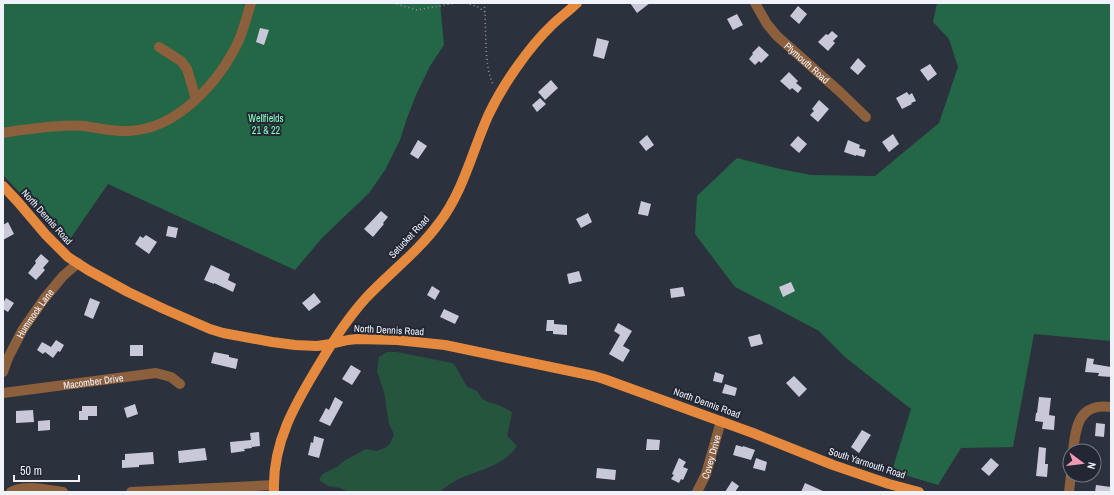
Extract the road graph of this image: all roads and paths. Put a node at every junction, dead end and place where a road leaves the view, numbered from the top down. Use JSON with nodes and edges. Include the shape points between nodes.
{"nodes":[{"id":1,"x":251,"y":3,"type":"edge"},
{"id":2,"x":393,"y":3,"type":"edge"},
{"id":3,"x":455,"y":3,"type":"edge"},
{"id":4,"x":466,"y":3,"type":"edge"},
{"id":5,"x":484,"y":3,"type":"edge"},
{"id":6,"x":577,"y":3,"type":"edge"},
{"id":7,"x":755,"y":3,"type":"edge"},
{"id":8,"x":485,"y":12,"type":"junction"},
{"id":9,"x":159,"y":47,"type":"dead end"},
{"id":10,"x":499,"y":96,"type":"junction"},
{"id":11,"x":196,"y":99,"type":"junction"},
{"id":12,"x":866,"y":117,"type":"dead end"},
{"id":13,"x":3,"y":133,"type":"edge"},
{"id":14,"x":3,"y":186,"type":"edge"},
{"id":15,"x":78,"y":263,"type":"junction"},
{"id":16,"x":331,"y":344,"type":"junction"},
{"id":17,"x":3,"y":372,"type":"edge"},
{"id":18,"x":180,"y":384,"type":"dead end"},
{"id":19,"x":3,"y":393,"type":"edge"},
{"id":20,"x":1111,"y":407,"type":"edge"},
{"id":21,"x":721,"y":421,"type":"junction"},
{"id":22,"x":1074,"y":443,"type":"edge"},
{"id":23,"x":807,"y":455,"type":"joint"},
{"id":24,"x":274,"y":488,"type":"edge"},
{"id":25,"x":11,"y":492,"type":"edge"},
{"id":26,"x":63,"y":492,"type":"edge"},
{"id":27,"x":131,"y":492,"type":"edge"},
{"id":28,"x":697,"y":492,"type":"edge"},
{"id":29,"x":919,"y":492,"type":"edge"}],
"edges":[{"from":1,"to":11,"type":"street","via":[[243,31],[232,53],[215,79]]},
{"from":2,"to":3,"type":"path","via":[[417,10]]},
{"from":4,"to":8,"type":"path"},
{"from":5,"to":8,"type":"path"},
{"from":6,"to":10,"type":"main road","name":"Setucket Road","via":[[540,38]]},
{"from":7,"to":12,"type":"street","name":"Plymouth Road","via":[[777,36]]},
{"from":8,"to":10,"type":"path","via":[[489,76]]},
{"from":9,"to":11,"type":"street","via":[[181,61],[187,69]]},
{"from":10,"to":16,"type":"main road","name":"Setucket Road","via":[[450,207],[412,253],[364,300]]},
{"from":11,"to":13,"type":"street","via":[[158,125],[129,132],[74,126]]},
{"from":14,"to":15,"type":"main road","name":"North Dennis Road","via":[[46,235],[68,257]]},
{"from":15,"to":16,"type":"main road","name":"North Dennis Road","via":[[139,297],[210,329],[295,345]]},
{"from":15,"to":17,"type":"street","name":"Hummock Lane","via":[[63,276],[23,329]]},
{"from":16,"to":21,"type":"main road","name":"North Dennis Road","via":[[357,339],[445,345],[594,376]]},
{"from":16,"to":24,"type":"main road","name":"Setucket Road","via":[[290,414],[276,460]]},
{"from":18,"to":19,"type":"street","name":"Macomber Drive","via":[[171,377],[156,373]]},
{"from":20,"to":22,"type":"street","via":[[1102,406],[1084,413],[1078,422]]},
{"from":21,"to":23,"type":"main road","name":"North Dennis Road"},
{"from":21,"to":28,"type":"street","name":"Covey Drive","via":[[706,474]]},
{"from":23,"to":29,"type":"main road","name":"South Yarmouth Road"},
{"from":24,"to":27,"type":"street"},
{"from":25,"to":26,"type":"street","via":[[30,488]]}]}
